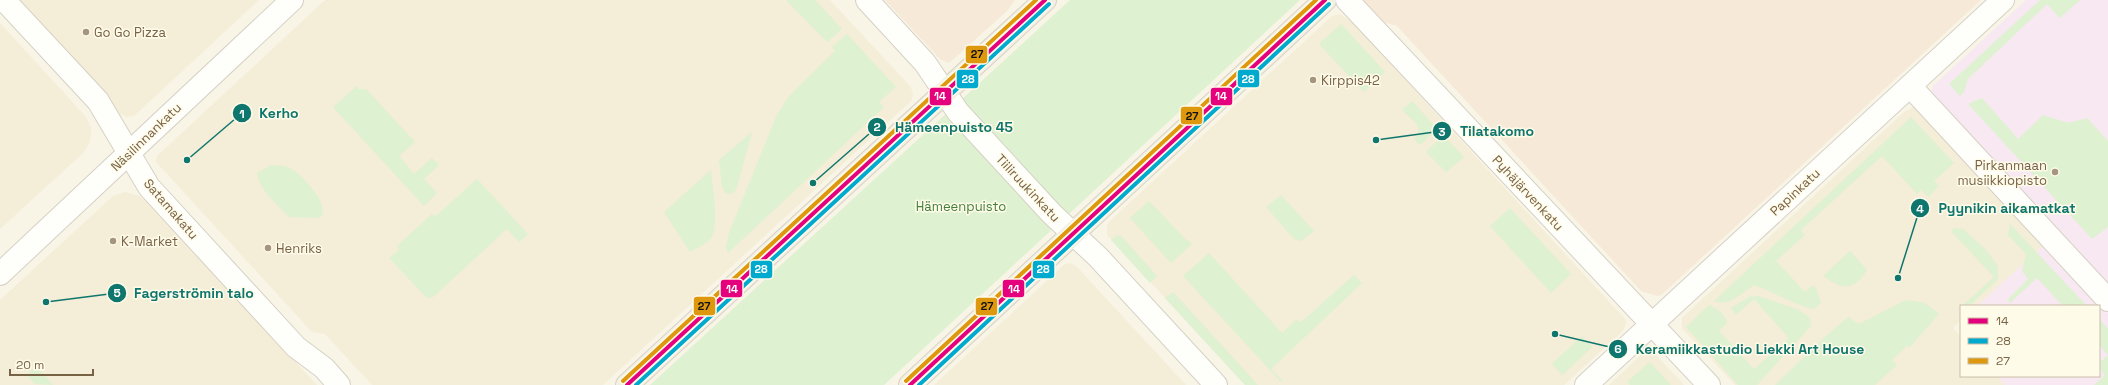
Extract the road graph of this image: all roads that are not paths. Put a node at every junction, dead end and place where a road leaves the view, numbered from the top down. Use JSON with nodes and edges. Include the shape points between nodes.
{"nodes":[{"id":1,"x":4,"y":0,"type":"edge"},
{"id":2,"x":292,"y":0,"type":"edge"},
{"id":3,"x":867,"y":0,"type":"edge"},
{"id":4,"x":1045,"y":0,"type":"edge"},
{"id":5,"x":1325,"y":0,"type":"edge"},
{"id":6,"x":1347,"y":0,"type":"edge"},
{"id":7,"x":2003,"y":0,"type":"edge"},
{"id":8,"x":1910,"y":86,"type":"junction"},
{"id":9,"x":945,"y":92,"type":"junction"},
{"id":10,"x":128,"y":153,"type":"junction"},
{"id":11,"x":1073,"y":233,"type":"junction"},
{"id":12,"x":0,"y":274,"type":"edge"},
{"id":13,"x":2108,"y":300,"type":"edge"},
{"id":14,"x":1652,"y":324,"type":"junction"},
{"id":15,"x":339,"y":385,"type":"edge"},
{"id":16,"x":627,"y":385,"type":"edge"},
{"id":17,"x":910,"y":385,"type":"edge"},
{"id":18,"x":1216,"y":385,"type":"edge"},
{"id":19,"x":1586,"y":385,"type":"edge"},
{"id":20,"x":1709,"y":385,"type":"edge"}],
"edges":[{"from":1,"to":10,"type":"street","name":"Satamakatu","via":[[98,101]]},
{"from":2,"to":10,"type":"street","name":"Näsilinnankatu"},
{"from":3,"to":9,"type":"street","name":"Tiiliruukinkatu","via":[[925,63]]},
{"from":4,"to":9,"type":"main road"},
{"from":5,"to":11,"type":"main road"},
{"from":6,"to":14,"type":"street","name":"Pyhäjärvenkatu"},
{"from":7,"to":8,"type":"street","name":"Papinkatu"},
{"from":8,"to":13,"type":"street"},
{"from":8,"to":14,"type":"street","name":"Papinkatu"},
{"from":9,"to":11,"type":"street","name":"Tiiliruukinkatu","via":[[958,112],[1052,214]]},
{"from":9,"to":16,"type":"main road"},
{"from":10,"to":12,"type":"street","name":"Näsilinnankatu"},
{"from":10,"to":15,"type":"street","name":"Satamakatu","via":[[150,188],[296,347],[324,368]]},
{"from":11,"to":17,"type":"main road"},
{"from":11,"to":18,"type":"street","name":"Tiiliruukinkatu"},
{"from":14,"to":19,"type":"street","name":"Papinkatu"},
{"from":14,"to":20,"type":"street","name":"Pyhäjärvenkatu"}]}
